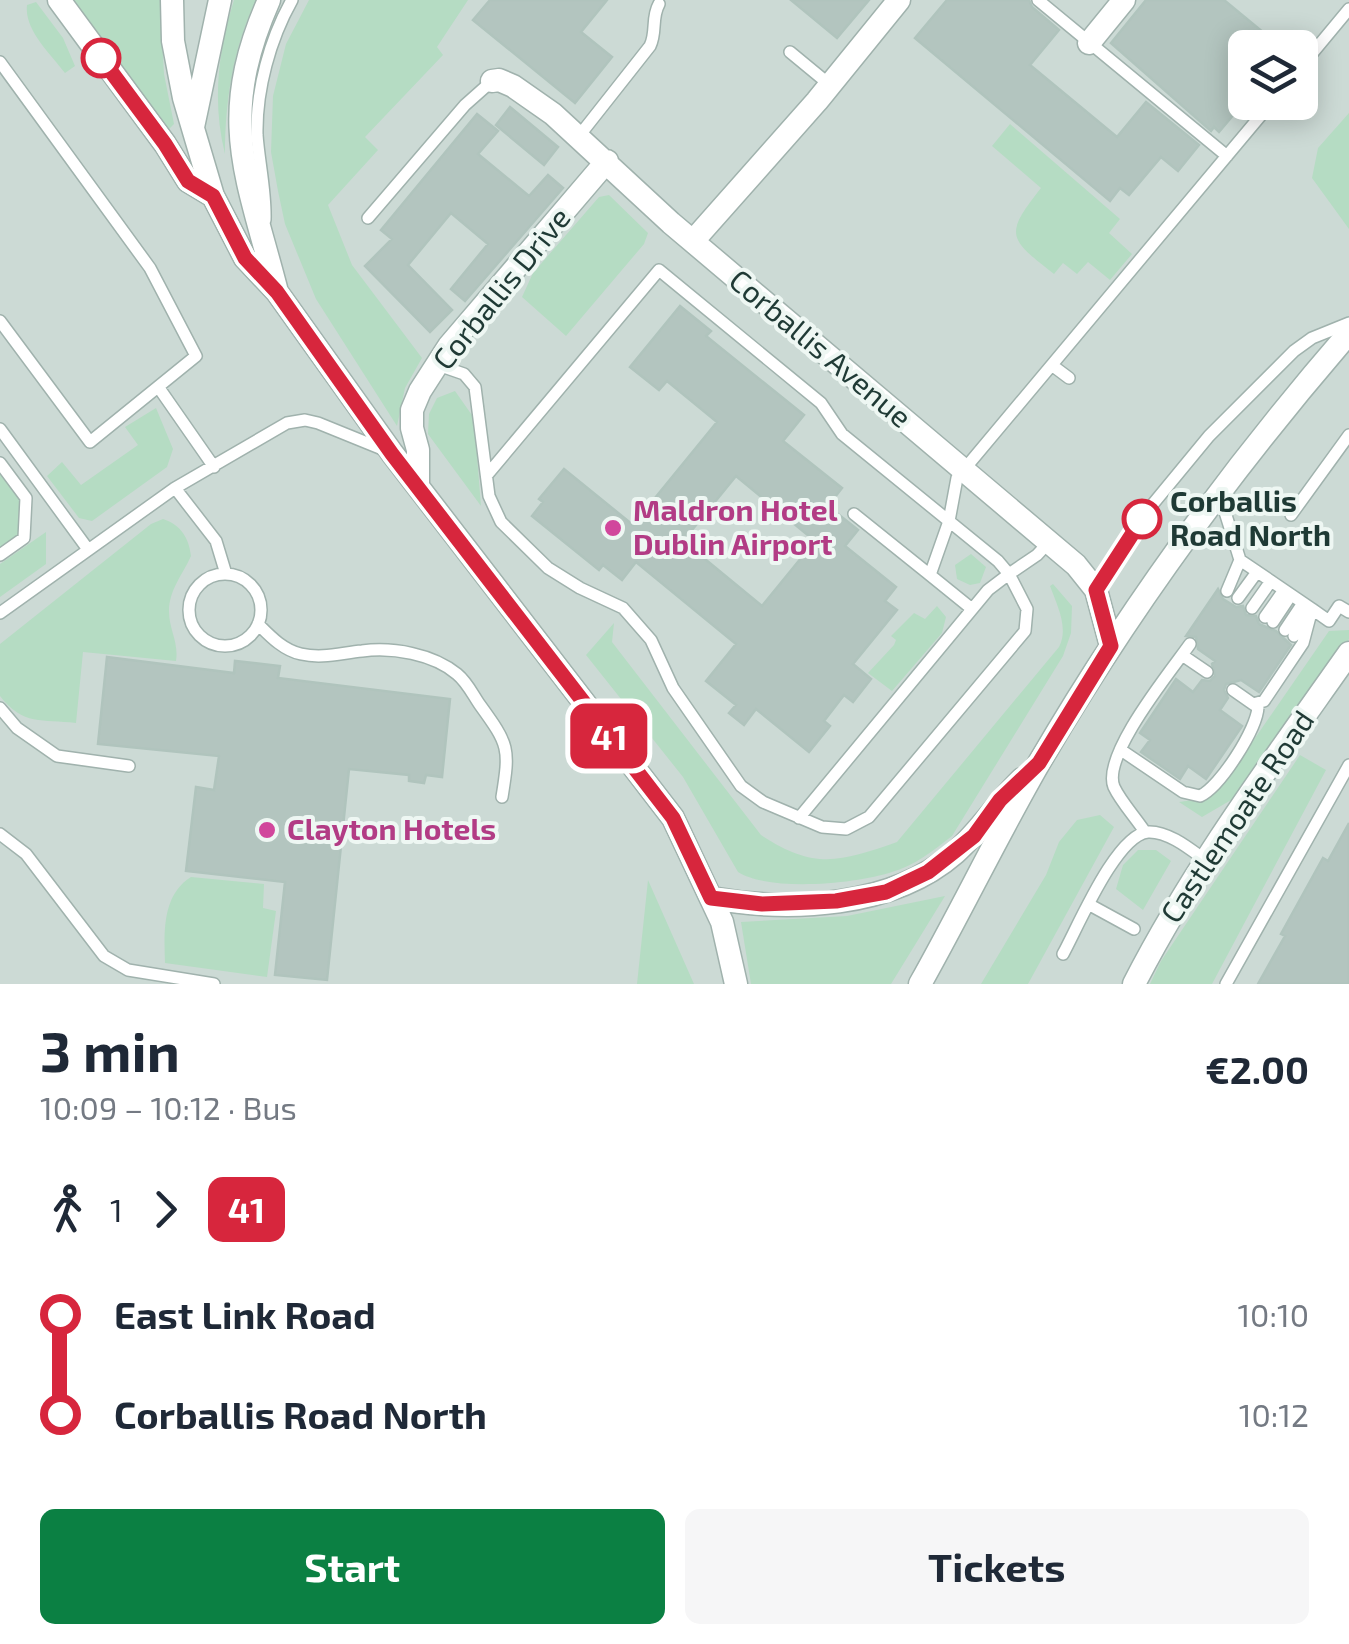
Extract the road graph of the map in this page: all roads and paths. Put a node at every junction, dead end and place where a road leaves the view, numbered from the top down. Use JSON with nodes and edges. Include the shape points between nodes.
{"nodes":[{"id":1,"x":59,"y":0,"type":"edge"},
{"id":2,"x":172,"y":0,"type":"edge"},
{"id":3,"x":220,"y":0,"type":"edge"},
{"id":4,"x":270,"y":0,"type":"edge"},
{"id":5,"x":292,"y":0,"type":"edge"},
{"id":6,"x":899,"y":0,"type":"edge"},
{"id":7,"x":1038,"y":0,"type":"edge"},
{"id":8,"x":1124,"y":0,"type":"edge"},
{"id":9,"x":659,"y":4,"type":"dead end"},
{"id":10,"x":1349,"y":9,"type":"edge"},
{"id":11,"x":1089,"y":43,"type":"junction"},
{"id":12,"x":1318,"y":46,"type":"edge"},
{"id":13,"x":790,"y":52,"type":"dead end"},
{"id":14,"x":0,"y":62,"type":"edge"},
{"id":15,"x":492,"y":81,"type":"joint"},
{"id":16,"x":830,"y":85,"type":"junction"},
{"id":17,"x":1257,"y":120,"type":"edge"},
{"id":18,"x":193,"y":127,"type":"junction"},
{"id":19,"x":579,"y":136,"type":"junction"},
{"id":20,"x":1227,"y":156,"type":"junction"},
{"id":21,"x":607,"y":161,"type":"junction"},
{"id":22,"x":213,"y":196,"type":"junction"},
{"id":23,"x":368,"y":218,"type":"dead end"},
{"id":24,"x":264,"y":239,"type":"junction"},
{"id":25,"x":693,"y":241,"type":"junction"},
{"id":26,"x":277,"y":292,"type":"junction"},
{"id":27,"x":0,"y":320,"type":"edge"},
{"id":28,"x":1349,"y":323,"type":"edge"},
{"id":29,"x":1349,"y":333,"type":"edge"},
{"id":30,"x":438,"y":366,"type":"junction"},
{"id":31,"x":1053,"y":366,"type":"junction"},
{"id":32,"x":1069,"y":378,"type":"dead end"},
{"id":33,"x":159,"y":388,"type":"junction"},
{"id":34,"x":0,"y":429,"type":"edge"},
{"id":35,"x":1349,"y":436,"type":"edge"},
{"id":36,"x":1349,"y":451,"type":"edge"},
{"id":37,"x":392,"y":454,"type":"junction"},
{"id":38,"x":0,"y":463,"type":"edge"},
{"id":39,"x":214,"y":468,"type":"junction"},
{"id":40,"x":963,"y":471,"type":"junction"},
{"id":41,"x":1321,"y":472,"type":"junction"},
{"id":42,"x":486,"y":475,"type":"junction"},
{"id":43,"x":418,"y":483,"type":"junction"},
{"id":44,"x":175,"y":488,"type":"junction"},
{"id":45,"x":1218,"y":492,"type":"junction"},
{"id":46,"x":854,"y":514,"type":"dead end"},
{"id":47,"x":1291,"y":516,"type":"dead end"},
{"id":48,"x":949,"y":522,"type":"junction"},
{"id":49,"x":1050,"y":542,"type":"junction"},
{"id":50,"x":87,"y":548,"type":"junction"},
{"id":51,"x":0,"y":556,"type":"edge"},
{"id":52,"x":1240,"y":560,"type":"junction"},
{"id":53,"x":1257,"y":572,"type":"junction"},
{"id":54,"x":226,"y":574,"type":"junction"},
{"id":55,"x":1009,"y":574,"type":"junction"},
{"id":56,"x":930,"y":575,"type":"junction"},
{"id":57,"x":1271,"y":581,"type":"junction"},
{"id":58,"x":1096,"y":590,"type":"junction"},
{"id":59,"x":1288,"y":592,"type":"junction"},
{"id":60,"x":1349,"y":593,"type":"edge"},
{"id":61,"x":1307,"y":606,"type":"junction"},
{"id":62,"x":972,"y":608,"type":"junction"},
{"id":63,"x":1252,"y":608,"type":"dead end"},
{"id":64,"x":1344,"y":609,"type":"edge"},
{"id":65,"x":0,"y":613,"type":"edge"},
{"id":66,"x":1269,"y":619,"type":"dead end"},
{"id":67,"x":258,"y":624,"type":"junction"},
{"id":68,"x":1289,"y":633,"type":"dead end"},
{"id":69,"x":1111,"y":646,"type":"junction"},
{"id":70,"x":1349,"y":654,"type":"edge"},
{"id":71,"x":1206,"y":666,"type":"dead end"},
{"id":72,"x":0,"y":708,"type":"edge"},
{"id":73,"x":1121,"y":750,"type":"junction"},
{"id":74,"x":1039,"y":763,"type":"junction"},
{"id":75,"x":1349,"y":765,"type":"edge"},
{"id":76,"x":129,"y":766,"type":"dead end"},
{"id":77,"x":502,"y":797,"type":"dead end"},
{"id":78,"x":799,"y":818,"type":"junction"},
{"id":79,"x":1145,"y":832,"type":"junction"},
{"id":80,"x":0,"y":834,"type":"edge"},
{"id":81,"x":1205,"y":860,"type":"junction"},
{"id":82,"x":711,"y":898,"type":"junction"},
{"id":83,"x":1090,"y":905,"type":"junction"},
{"id":84,"x":1134,"y":929,"type":"dead end"},
{"id":85,"x":1063,"y":954,"type":"dead end"},
{"id":86,"x":214,"y":984,"type":"edge"},
{"id":87,"x":736,"y":984,"type":"edge"},
{"id":88,"x":920,"y":984,"type":"edge"},
{"id":89,"x":1134,"y":984,"type":"edge"},
{"id":90,"x":1226,"y":984,"type":"edge"}],
"edges":[{"from":1,"to":22,"type":"street","via":[[188,181]]},
{"from":2,"to":18,"type":"street","via":[[173,42]]},
{"from":3,"to":18,"type":"street"},
{"from":4,"to":24,"type":"street","via":[[250,51],[239,121],[248,192]]},
{"from":5,"to":24,"type":"lane","via":[[260,100]]},
{"from":6,"to":16,"type":"street"},
{"from":7,"to":11,"type":"lane"},
{"from":8,"to":11,"type":"street"},
{"from":9,"to":19,"type":"lane","via":[[650,46]]},
{"from":10,"to":12,"type":"lane"},
{"from":11,"to":20,"type":"lane"},
{"from":13,"to":16,"type":"lane"},
{"from":14,"to":33,"type":"lane","via":[[150,268],[196,356]]},
{"from":15,"to":19,"type":"street","name":"Corballis Avenue","via":[[513,86]]},
{"from":15,"to":23,"type":"lane"},
{"from":16,"to":25,"type":"street"},
{"from":17,"to":20,"type":"lane"},
{"from":18,"to":22,"type":"street"},
{"from":19,"to":21,"type":"street","name":"Corballis Avenue"},
{"from":20,"to":31,"type":"lane"},
{"from":21,"to":25,"type":"street","name":"Corballis Avenue"},
{"from":21,"to":30,"type":"street","name":"Corballis Drive"},
{"from":22,"to":26,"type":"street","via":[[245,258]]},
{"from":24,"to":26,"type":"street"},
{"from":25,"to":40,"type":"street","name":"Corballis Avenue"},
{"from":26,"to":37,"type":"street"},
{"from":27,"to":33,"type":"lane","via":[[90,442]]},
{"from":28,"to":58,"type":"lane","via":[[1294,351],[1209,436],[1148,510]]},
{"from":29,"to":45,"type":"street"},
{"from":30,"to":42,"type":"lane","via":[[464,374],[475,388]]},
{"from":30,"to":43,"type":"street","name":"Corballis Drive","via":[[412,410]]},
{"from":31,"to":32,"type":"lane"},
{"from":31,"to":40,"type":"lane"},
{"from":33,"to":39,"type":"lane"},
{"from":34,"to":50,"type":"lane"},
{"from":35,"to":41,"type":"lane"},
{"from":36,"to":41,"type":"lane"},
{"from":37,"to":39,"type":"lane","via":[[306,420],[267,432]]},
{"from":37,"to":43,"type":"street"},
{"from":38,"to":51,"type":"lane","via":[[26,498],[24,538]]},
{"from":39,"to":44,"type":"lane"},
{"from":40,"to":48,"type":"lane"},
{"from":40,"to":49,"type":"street","name":"Corballis Avenue"},
{"from":41,"to":47,"type":"lane"},
{"from":42,"to":48,"type":"lane","via":[[659,270],[821,403],[842,434]]},
{"from":42,"to":78,"type":"lane","via":[[501,522],[548,568],[624,608],[651,640],[672,688],[741,786]]},
{"from":43,"to":82,"type":"street","via":[[673,818]]},
{"from":44,"to":50,"type":"lane"},
{"from":44,"to":54,"type":"lane","via":[[216,541]]},
{"from":45,"to":52,"type":"lane"},
{"from":45,"to":69,"type":"street"},
{"from":46,"to":56,"type":"lane"},
{"from":48,"to":55,"type":"lane"},
{"from":48,"to":56,"type":"lane"},
{"from":49,"to":55,"type":"lane"},
{"from":49,"to":58,"type":"street","name":"Corballis Avenue"},
{"from":50,"to":65,"type":"lane"},
{"from":52,"to":53,"type":"lane"},
{"from":52,"to":53,"type":"lane","via":[[1233,595]]},
{"from":53,"to":57,"type":"lane"},
{"from":54,"to":67,"type":"lane","via":[[255,590]]},
{"from":54,"to":67,"type":"lane","via":[[195,590],[192,624],[220,645],[243,641]]},
{"from":55,"to":62,"type":"lane"},
{"from":55,"to":78,"type":"lane","via":[[1027,608],[1025,631],[928,751],[869,817],[846,829]]},
{"from":56,"to":62,"type":"lane"},
{"from":57,"to":59,"type":"lane"},
{"from":57,"to":63,"type":"lane"},
{"from":58,"to":69,"type":"street","name":"Corballis Avenue"},
{"from":59,"to":61,"type":"lane"},
{"from":59,"to":66,"type":"lane"},
{"from":60,"to":64,"type":"lane"},
{"from":61,"to":64,"type":"lane","via":[[1329,621]]},
{"from":61,"to":68,"type":"lane"},
{"from":61,"to":73,"type":"lane","via":[[1303,642],[1264,701],[1247,694],[1258,720],[1216,784],[1200,796],[1183,792]]},
{"from":62,"to":78,"type":"lane"},
{"from":67,"to":77,"type":"lane","via":[[303,655],[410,653],[460,676],[504,737]]},
{"from":69,"to":74,"type":"street"},
{"from":70,"to":81,"type":"street","name":"Castlemoate Road"},
{"from":71,"to":73,"type":"lane","via":[[1191,650]]},
{"from":72,"to":76,"type":"lane","via":[[57,756]]},
{"from":73,"to":79,"type":"lane","via":[[1113,785]]},
{"from":74,"to":82,"type":"street","via":[[962,846],[886,892],[762,904]]},
{"from":74,"to":88,"type":"street"},
{"from":75,"to":90,"type":"lane"},
{"from":79,"to":81,"type":"lane","via":[[1185,845]]},
{"from":79,"to":83,"type":"lane","via":[[1124,844]]},
{"from":80,"to":86,"type":"lane","via":[[26,854],[115,965]]},
{"from":81,"to":89,"type":"street","name":"Castlemoate Road"},
{"from":82,"to":87,"type":"street"},
{"from":83,"to":84,"type":"lane"},
{"from":83,"to":85,"type":"lane"}]}
